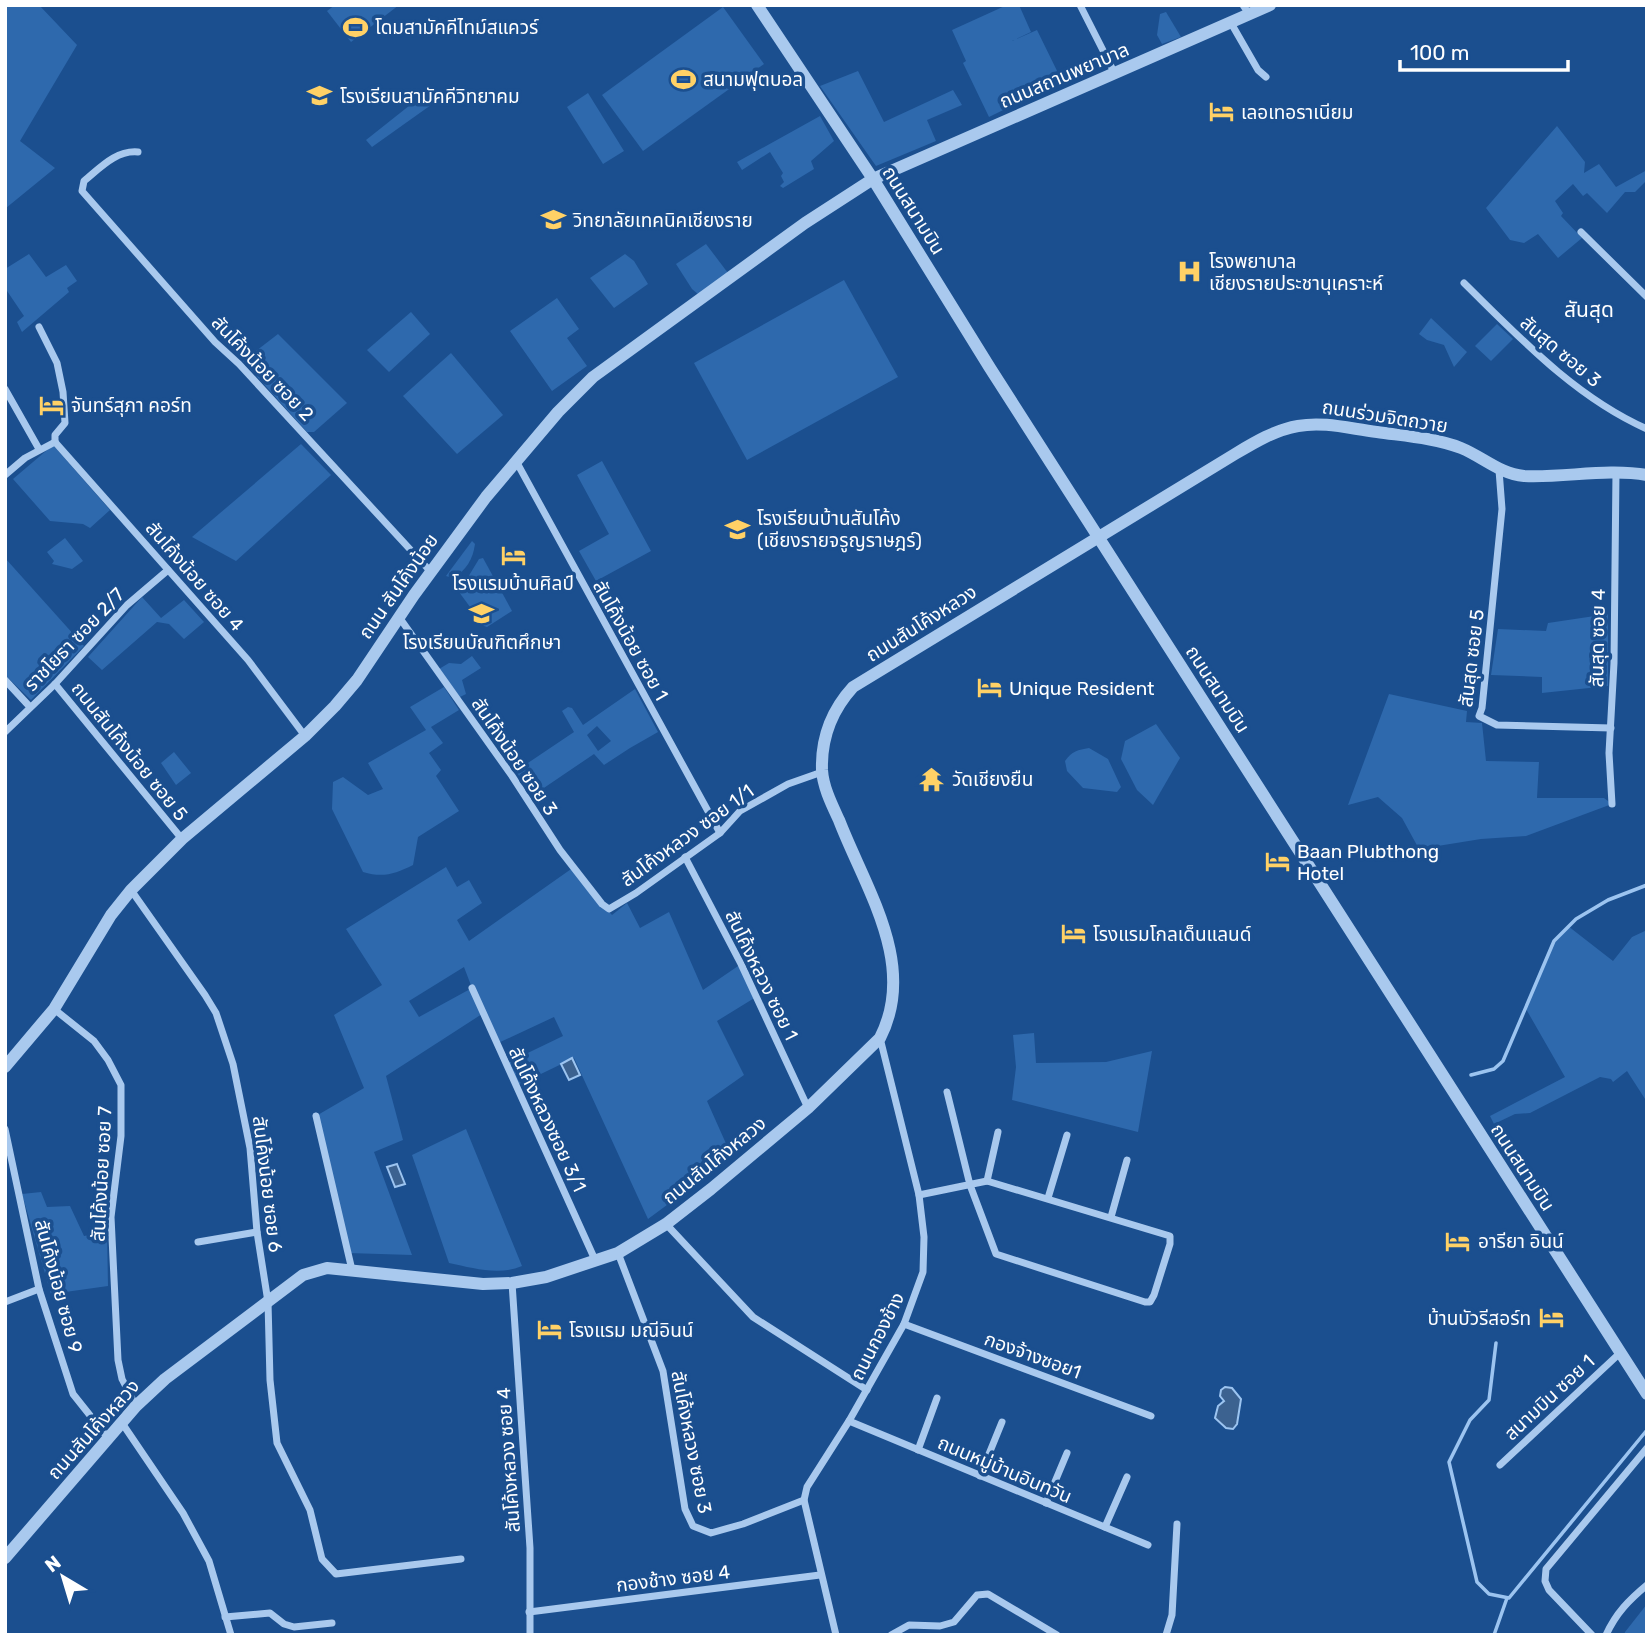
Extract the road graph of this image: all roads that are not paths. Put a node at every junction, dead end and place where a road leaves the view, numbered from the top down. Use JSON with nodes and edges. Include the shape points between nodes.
{"nodes":[{"id":1,"x":757,"y":5,"type":"edge"},
{"id":2,"x":1080,"y":5,"type":"edge"},
{"id":3,"x":1270,"y":5,"type":"edge"},
{"id":4,"x":1246,"y":10,"type":"edge"},
{"id":5,"x":1231,"y":23,"type":"junction"},
{"id":6,"x":1115,"y":74,"type":"junction"},
{"id":7,"x":1266,"y":77,"type":"dead end"},
{"id":8,"x":138,"y":152,"type":"dead end"},
{"id":9,"x":873,"y":179,"type":"junction"},
{"id":10,"x":1581,"y":232,"type":"dead end"},
{"id":11,"x":1464,"y":283,"type":"dead end"},
{"id":12,"x":1647,"y":297,"type":"edge"},
{"id":13,"x":39,"y":327,"type":"dead end"},
{"id":14,"x":5,"y":389,"type":"edge"},
{"id":15,"x":1647,"y":429,"type":"edge"},
{"id":16,"x":55,"y":442,"type":"junction"},
{"id":17,"x":39,"y":449,"type":"junction"},
{"id":18,"x":516,"y":461,"type":"junction"},
{"id":19,"x":1499,"y":470,"type":"junction"},
{"id":20,"x":1616,"y":472,"type":"junction"},
{"id":21,"x":5,"y":475,"type":"edge"},
{"id":22,"x":1647,"y":475,"type":"edge"},
{"id":23,"x":1098,"y":536,"type":"junction"},
{"id":24,"x":168,"y":570,"type":"junction"},
{"id":25,"x":431,"y":572,"type":"junction"},
{"id":26,"x":399,"y":617,"type":"junction"},
{"id":27,"x":5,"y":680,"type":"edge"},
{"id":28,"x":55,"y":684,"type":"junction"},
{"id":29,"x":30,"y":707,"type":"junction"},
{"id":30,"x":1611,"y":728,"type":"junction"},
{"id":31,"x":5,"y":732,"type":"edge"},
{"id":32,"x":305,"y":736,"type":"junction"},
{"id":33,"x":822,"y":772,"type":"junction"},
{"id":34,"x":1612,"y":804,"type":"dead end"},
{"id":35,"x":720,"y":833,"type":"junction"},
{"id":36,"x":182,"y":839,"type":"junction"},
{"id":37,"x":685,"y":857,"type":"junction"},
{"id":38,"x":131,"y":890,"type":"junction"},
{"id":39,"x":609,"y":909,"type":"joint"},
{"id":40,"x":472,"y":988,"type":"dead end"},
{"id":41,"x":54,"y":1009,"type":"junction"},
{"id":42,"x":880,"y":1038,"type":"junction"},
{"id":43,"x":5,"y":1067,"type":"edge"},
{"id":44,"x":947,"y":1092,"type":"dead end"},
{"id":45,"x":808,"y":1108,"type":"junction"},
{"id":46,"x":316,"y":1116,"type":"dead end"},
{"id":47,"x":5,"y":1129,"type":"edge"},
{"id":48,"x":998,"y":1132,"type":"dead end"},
{"id":49,"x":1067,"y":1135,"type":"dead end"},
{"id":50,"x":1127,"y":1160,"type":"dead end"},
{"id":51,"x":987,"y":1181,"type":"junction"},
{"id":52,"x":970,"y":1185,"type":"junction"},
{"id":53,"x":919,"y":1195,"type":"junction"},
{"id":54,"x":1048,"y":1198,"type":"junction"},
{"id":55,"x":1111,"y":1217,"type":"junction"},
{"id":56,"x":666,"y":1224,"type":"junction"},
{"id":57,"x":257,"y":1231,"type":"junction"},
{"id":58,"x":198,"y":1242,"type":"dead end"},
{"id":59,"x":618,"y":1253,"type":"junction"},
{"id":60,"x":596,"y":1262,"type":"junction"},
{"id":61,"x":352,"y":1270,"type":"junction"},
{"id":62,"x":512,"y":1283,"type":"junction"},
{"id":63,"x":39,"y":1289,"type":"junction"},
{"id":64,"x":5,"y":1302,"type":"edge"},
{"id":65,"x":268,"y":1302,"type":"junction"},
{"id":66,"x":904,"y":1324,"type":"junction"},
{"id":67,"x":1621,"y":1352,"type":"junction"},
{"id":68,"x":867,"y":1390,"type":"junction"},
{"id":69,"x":1647,"y":1394,"type":"edge"},
{"id":70,"x":937,"y":1398,"type":"dead end"},
{"id":71,"x":136,"y":1406,"type":"junction"},
{"id":72,"x":1151,"y":1416,"type":"dead end"},
{"id":73,"x":849,"y":1421,"type":"junction"},
{"id":74,"x":1002,"y":1422,"type":"dead end"},
{"id":75,"x":122,"y":1423,"type":"junction"},
{"id":76,"x":109,"y":1439,"type":"junction"},
{"id":77,"x":1647,"y":1448,"type":"edge"},
{"id":78,"x":918,"y":1450,"type":"junction"},
{"id":79,"x":1067,"y":1453,"type":"dead end"},
{"id":80,"x":1500,"y":1465,"type":"dead end"},
{"id":81,"x":980,"y":1475,"type":"junction"},
{"id":82,"x":1128,"y":1477,"type":"dead end"},
{"id":83,"x":804,"y":1500,"type":"junction"},
{"id":84,"x":1046,"y":1503,"type":"junction"},
{"id":85,"x":1177,"y":1524,"type":"dead end"},
{"id":86,"x":1105,"y":1527,"type":"junction"},
{"id":87,"x":1148,"y":1545,"type":"dead end"},
{"id":88,"x":5,"y":1558,"type":"edge"},
{"id":89,"x":461,"y":1559,"type":"dead end"},
{"id":90,"x":820,"y":1575,"type":"junction"},
{"id":91,"x":1647,"y":1585,"type":"edge"},
{"id":92,"x":529,"y":1612,"type":"junction"},
{"id":93,"x":225,"y":1617,"type":"junction"},
{"id":94,"x":332,"y":1623,"type":"dead end"},
{"id":95,"x":231,"y":1635,"type":"edge"},
{"id":96,"x":530,"y":1635,"type":"edge"},
{"id":97,"x":836,"y":1635,"type":"edge"},
{"id":98,"x":891,"y":1635,"type":"edge"},
{"id":99,"x":1057,"y":1635,"type":"edge"},
{"id":100,"x":1166,"y":1635,"type":"edge"},
{"id":101,"x":1592,"y":1635,"type":"edge"},
{"id":102,"x":1606,"y":1635,"type":"edge"}],
"edges":[{"from":1,"to":9,"type":"street","name":"ถนนสนามบิน"},
{"from":2,"to":6,"type":"street"},
{"from":3,"to":4,"type":"street","name":"ถนนสถานพยาบาล"},
{"from":4,"to":5,"type":"street","name":"ถนนสถานพยาบาล"},
{"from":5,"to":6,"type":"street","name":"ถนนสถานพยาบาล"},
{"from":5,"to":7,"type":"street"},
{"from":6,"to":9,"type":"street","name":"ถนนสถานพยาบาล"},
{"from":8,"to":25,"type":"street","name":"สันโค้งน้อย ซอย 2","via":[[116,156],[84,181],[82,191],[208,334]]},
{"from":9,"to":18,"type":"street","name":"ถนน สันโค้งน้อย","via":[[593,377]]},
{"from":9,"to":23,"type":"street","name":"ถนนสนามบิน"},
{"from":10,"to":12,"type":"street"},
{"from":11,"to":15,"type":"street","name":"สันสุด ซอย 3","via":[[1535,353],[1594,400]]},
{"from":13,"to":16,"type":"street","via":[[57,363],[63,393],[65,423]]},
{"from":14,"to":17,"type":"street"},
{"from":16,"to":17,"type":"street"},
{"from":16,"to":24,"type":"street","name":"สันโค้งน้อย ซอย 4"},
{"from":17,"to":21,"type":"street"},
{"from":18,"to":25,"type":"street","name":"ถนน สันโค้งน้อย"},
{"from":18,"to":35,"type":"street","name":"สันโค้งน้อย ซอย 1"},
{"from":19,"to":20,"type":"street","name":"ถนนร่วมจิตถวาย","via":[[1523,475]]},
{"from":19,"to":23,"type":"street","name":"ถนนร่วมจิตถวาย","via":[[1458,447],[1428,440],[1317,424],[1296,426],[1267,436]]},
{"from":19,"to":30,"type":"street","name":"สันสุด ซอย 5","via":[[1502,509],[1479,716],[1497,725]]},
{"from":20,"to":22,"type":"street","name":"ถนนร่วมจิตถวาย"},
{"from":20,"to":30,"type":"street","name":"สันสุด ซอย 4"},
{"from":23,"to":33,"type":"street","name":"ถนนสันโค้งหลวง","via":[[853,687],[830,721]]},
{"from":23,"to":67,"type":"street","name":"ถนนสนามบิน"},
{"from":24,"to":28,"type":"street","name":"ราชโยธา ซอย 2/7","via":[[127,605]]},
{"from":24,"to":32,"type":"street","name":"สันโค้งน้อย ซอย 4","via":[[248,660]]},
{"from":25,"to":26,"type":"street","name":"ถนน สันโค้งน้อย"},
{"from":26,"to":32,"type":"street","name":"ถนน สันโค้งน้อย","via":[[357,680]]},
{"from":26,"to":39,"type":"street","name":"สันโค้งน้อย ซอย 3","via":[[560,850]]},
{"from":27,"to":29,"type":"street"},
{"from":28,"to":29,"type":"street","name":"ราชโยธา ซอย 2/7"},
{"from":28,"to":36,"type":"street","name":"ถนนสันโค้งน้อย ซอย 5"},
{"from":29,"to":31,"type":"street","name":"ราชโยธา ซอย 2/7"},
{"from":30,"to":34,"type":"street","name":"สันสุด ซอย 4"},
{"from":32,"to":36,"type":"street","name":"ถนน สันโค้งน้อย"},
{"from":33,"to":35,"type":"street","name":"สันโค้งหลวง ซอย 1/1","via":[[788,784],[740,811]]},
{"from":33,"to":42,"type":"street","name":"ถนนสันโค้งหลวง","via":[[885,926],[892,960],[892,1000]]},
{"from":35,"to":37,"type":"street","name":"สันโค้งหลวง ซอย 1/1"},
{"from":36,"to":38,"type":"street","name":"ถนน สันโค้งน้อย"},
{"from":37,"to":39,"type":"street","name":"สันโค้งหลวง ซอย 1/1"},
{"from":37,"to":45,"type":"street","name":"สันโค้งหลวง ซอย 1"},
{"from":38,"to":41,"type":"street","name":"ถนน สันโค้งน้อย"},
{"from":38,"to":57,"type":"street","name":"สันโค้งน้อย ซอย 6","via":[[205,996],[224,1035],[250,1148]]},
{"from":40,"to":60,"type":"street","name":"สันโค้งหลวงซอย 3/1"},
{"from":41,"to":43,"type":"street","name":"ถนน สันโค้งน้อย"},
{"from":41,"to":71,"type":"street","name":"สันโค้งน้อย ซอย 7","via":[[94,1041],[121,1086],[121,1136],[111,1217],[118,1360]]},
{"from":42,"to":45,"type":"street","name":"ถนนสันโค้งหลวง"},
{"from":42,"to":53,"type":"street","name":"ถนนกองช้าง"},
{"from":44,"to":52,"type":"street"},
{"from":45,"to":56,"type":"street","name":"ถนนสันโค้งหลวง"},
{"from":46,"to":61,"type":"street"},
{"from":47,"to":63,"type":"street","name":"สันโค้งน้อย ซอย 9"},
{"from":48,"to":51,"type":"street"},
{"from":49,"to":54,"type":"street"},
{"from":50,"to":55,"type":"street"},
{"from":51,"to":52,"type":"street"},
{"from":51,"to":54,"type":"street"},
{"from":52,"to":53,"type":"street"},
{"from":52,"to":55,"type":"street","via":[[996,1254],[1150,1302],[1170,1236]]},
{"from":53,"to":66,"type":"street","name":"ถนนกองช้าง","via":[[923,1272]]},
{"from":54,"to":55,"type":"street"},
{"from":56,"to":59,"type":"street","name":"ถนนสันโค้งหลวง"},
{"from":56,"to":68,"type":"street","via":[[752,1317]]},
{"from":57,"to":58,"type":"street"},
{"from":57,"to":65,"type":"street","name":"สันโค้งน้อย ซอย 6"},
{"from":59,"to":60,"type":"street","name":"ถนนสันโค้งหลวง"},
{"from":59,"to":83,"type":"street","name":"สันโค้งหลวง ซอย 3","via":[[663,1371],[685,1509],[693,1526],[711,1533]]},
{"from":60,"to":62,"type":"street","name":"ถนนสันโค้งหลวง"},
{"from":61,"to":62,"type":"street","name":"ถนนสันโค้งหลวง"},
{"from":61,"to":65,"type":"street","name":"ถนนสันโค้งหลวง","via":[[327,1268],[303,1275]]},
{"from":62,"to":92,"type":"street","name":"สันโค้งหลวง ซอย 4","via":[[530,1548]]},
{"from":63,"to":64,"type":"street"},
{"from":63,"to":76,"type":"street","name":"สันโค้งน้อย ซอย 9","via":[[73,1394]]},
{"from":65,"to":71,"type":"street","name":"ถนนสันโค้งหลวง"},
{"from":65,"to":89,"type":"street","name":"สันโค้งน้อย ซอย 6","via":[[277,1443],[310,1510],[322,1559],[336,1574]]},
{"from":66,"to":68,"type":"street","name":"ถนนกองช้าง"},
{"from":66,"to":72,"type":"street","name":"กองจ้างซอย1"},
{"from":67,"to":69,"type":"street","name":"ถนนสนามบิน"},
{"from":67,"to":80,"type":"street","name":"สนามบิน ซอย 1"},
{"from":68,"to":73,"type":"street","name":"ถนนกองช้าง"},
{"from":70,"to":78,"type":"street"},
{"from":71,"to":75,"type":"street","name":"ถนนสันโค้งหลวง"},
{"from":73,"to":78,"type":"street","name":"ถนนหมู่บ้านอินทวัน"},
{"from":73,"to":83,"type":"street","name":"ถนนกองช้าง","via":[[807,1487]]},
{"from":74,"to":81,"type":"street"},
{"from":75,"to":76,"type":"street","name":"ถนนสันโค้งหลวง"},
{"from":75,"to":93,"type":"street","via":[[183,1513],[209,1561]]},
{"from":76,"to":88,"type":"street","name":"ถนนสันโค้งหลวง"},
{"from":77,"to":101,"type":"street","via":[[1546,1569],[1549,1590]]},
{"from":78,"to":81,"type":"street","name":"ถนนหมู่บ้านอินทวัน"},
{"from":79,"to":84,"type":"street"},
{"from":81,"to":84,"type":"street","name":"ถนนหมู่บ้านอินทวัน"},
{"from":82,"to":86,"type":"street"},
{"from":83,"to":90,"type":"street"},
{"from":84,"to":86,"type":"street","name":"ถนนหมู่บ้านอินทวัน"},
{"from":85,"to":100,"type":"street","via":[[1172,1615]]},
{"from":86,"to":87,"type":"street","name":"ถนนหมู่บ้านอินทวัน"},
{"from":90,"to":92,"type":"street","name":"กองช้าง ซอย 4"},
{"from":90,"to":97,"type":"street"},
{"from":91,"to":102,"type":"street","via":[[1628,1601]]},
{"from":92,"to":96,"type":"street","name":"สันโค้งหลวง ซอย 4"},
{"from":93,"to":94,"type":"street","via":[[270,1614],[294,1627]]},
{"from":93,"to":95,"type":"street"},
{"from":98,"to":99,"type":"street","via":[[909,1625],[954,1622],[977,1595],[988,1594]]}]}
